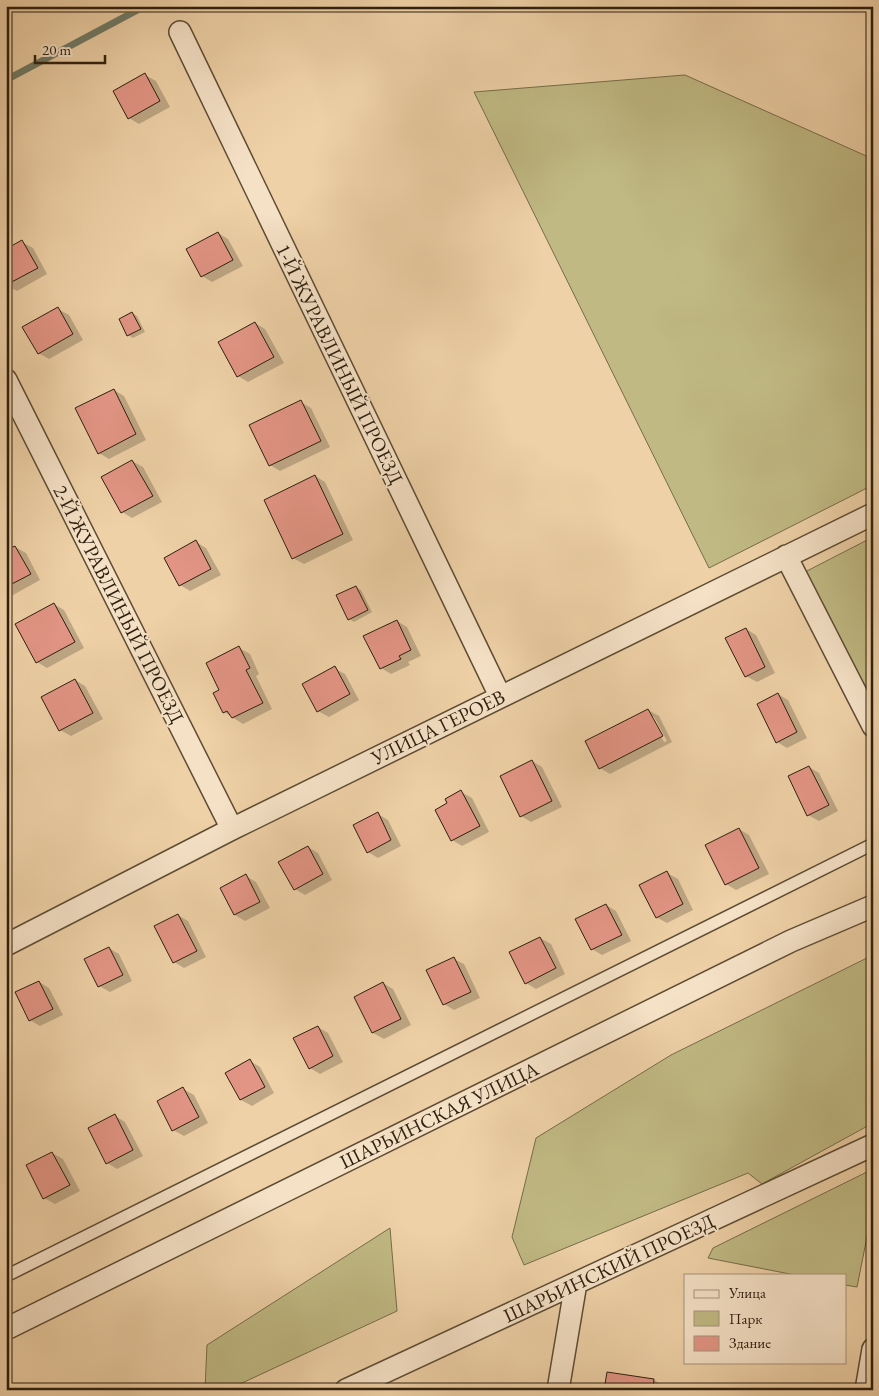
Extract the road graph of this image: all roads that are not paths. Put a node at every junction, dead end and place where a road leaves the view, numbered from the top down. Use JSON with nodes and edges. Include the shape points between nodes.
{"nodes":[{"id":1,"x":180,"y":32,"type":"dead end"},
{"id":2,"x":6,"y":380,"type":"edge"},
{"id":3,"x":873,"y":514,"type":"edge"},
{"id":4,"x":786,"y":556,"type":"junction"},
{"id":5,"x":500,"y":696,"type":"junction"},
{"id":6,"x":873,"y":726,"type":"edge"},
{"id":7,"x":232,"y":828,"type":"junction"},
{"id":8,"x":873,"y":844,"type":"edge"},
{"id":9,"x":873,"y":906,"type":"edge"},
{"id":10,"x":6,"y":944,"type":"edge"},
{"id":11,"x":873,"y":1145,"type":"edge"},
{"id":12,"x":6,"y":1276,"type":"edge"},
{"id":13,"x":576,"y":1283,"type":"junction"},
{"id":14,"x":6,"y":1329,"type":"edge"},
{"id":15,"x":873,"y":1349,"type":"edge"},
{"id":16,"x":346,"y":1390,"type":"edge"},
{"id":17,"x":558,"y":1390,"type":"edge"},
{"id":18,"x":866,"y":1390,"type":"edge"}],
"edges":[{"from":1,"to":5,"type":"street","name":"1-Й ЖУРАВЛИНЫЙ ПРОЕЗД"},
{"from":2,"to":7,"type":"street","name":"2-Й ЖУРАВЛИНЫЙ ПРОЕЗД"},
{"from":3,"to":4,"type":"street","name":"УЛИЦА ГЕРОЕВ"},
{"from":4,"to":5,"type":"street","name":"УЛИЦА ГЕРОЕВ"},
{"from":4,"to":6,"type":"street"},
{"from":5,"to":7,"type":"street","name":"УЛИЦА ГЕРОЕВ"},
{"from":7,"to":10,"type":"street","name":"УЛИЦА ГЕРОЕВ"},
{"from":8,"to":12,"type":"lane"},
{"from":9,"to":14,"type":"street","name":"ШАРЬИНСКАЯ УЛИЦА","via":[[791,941]]},
{"from":11,"to":13,"type":"street","name":"ШАРЬИНСКИЙ ПРОЕЗД"},
{"from":13,"to":16,"type":"street","name":"ШАРЬИНСКИЙ ПРОЕЗД"},
{"from":13,"to":17,"type":"street"},
{"from":15,"to":18,"type":"street"}]}
